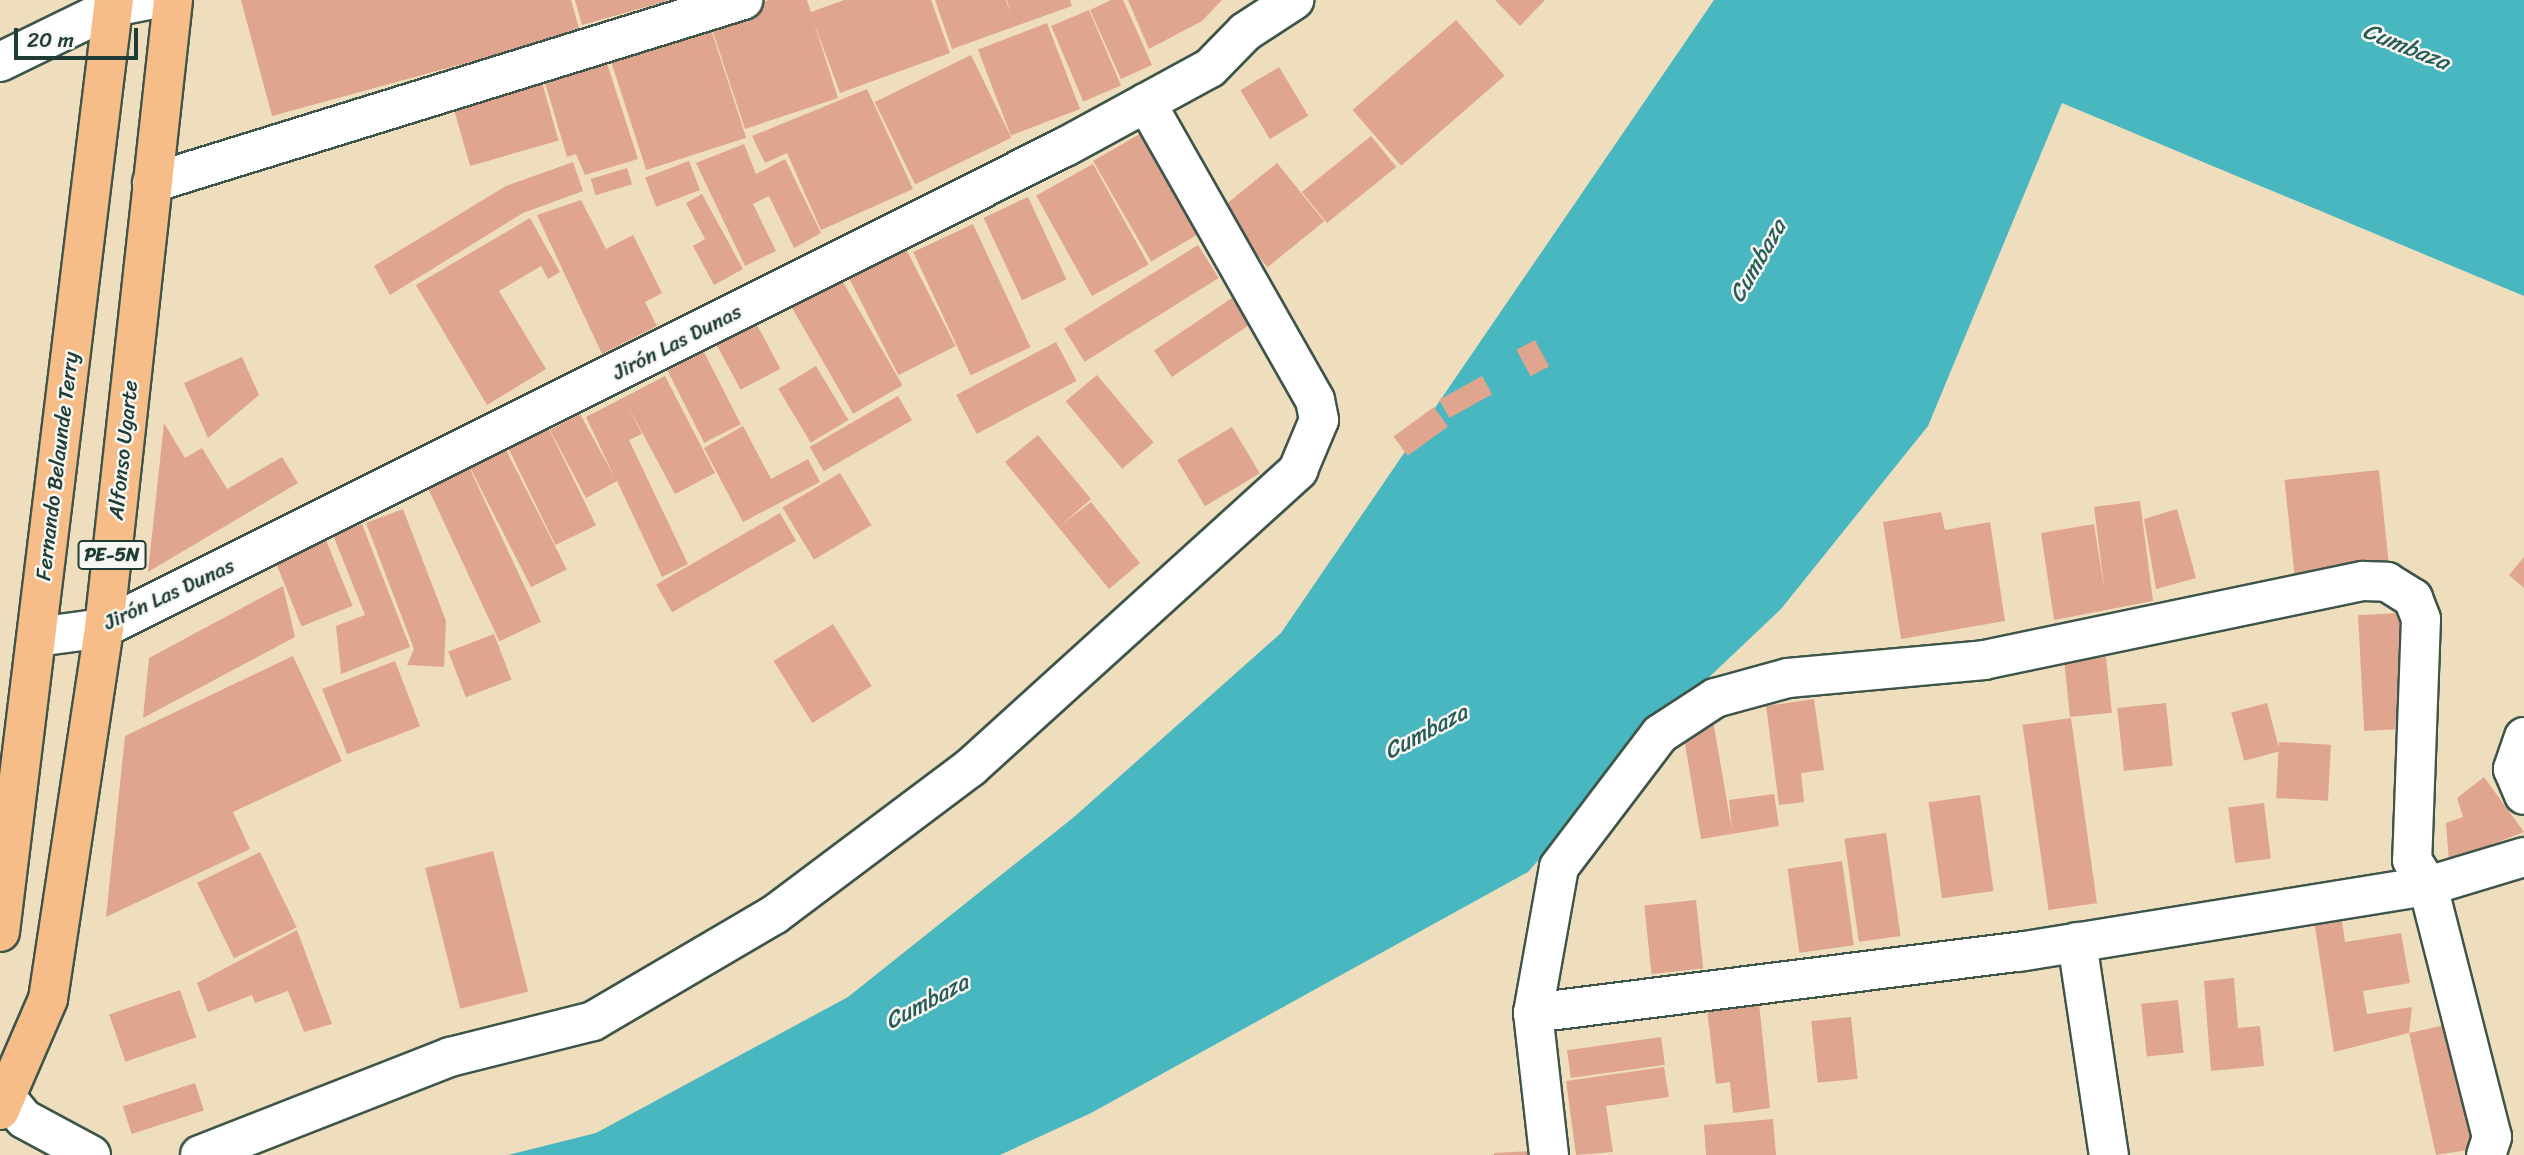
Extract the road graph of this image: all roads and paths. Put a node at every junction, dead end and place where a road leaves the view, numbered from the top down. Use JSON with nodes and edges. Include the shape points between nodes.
{"nodes":[{"id":1,"x":173,"y":0,"type":"edge"},
{"id":2,"x":743,"y":0,"type":"edge"},
{"id":3,"x":1294,"y":0,"type":"edge"},
{"id":4,"x":125,"y":2,"type":"edge"},
{"id":5,"x":0,"y":62,"type":"edge"},
{"id":6,"x":1146,"y":103,"type":"junction"},
{"id":7,"x":152,"y":183,"type":"junction"},
{"id":8,"x":104,"y":628,"type":"junction"},
{"id":9,"x":37,"y":637,"type":"junction"},
{"id":10,"x":2524,"y":737,"type":"edge"},
{"id":11,"x":2524,"y":795,"type":"edge"},
{"id":12,"x":2524,"y":857,"type":"edge"},
{"id":13,"x":2428,"y":886,"type":"junction"},
{"id":14,"x":0,"y":932,"type":"edge"},
{"id":15,"x":2077,"y":942,"type":"junction"},
{"id":16,"x":1533,"y":1013,"type":"junction"},
{"id":17,"x":4,"y":1105,"type":"edge"},
{"id":18,"x":91,"y":1155,"type":"edge"},
{"id":19,"x":200,"y":1155,"type":"edge"},
{"id":20,"x":1549,"y":1155,"type":"edge"},
{"id":21,"x":2109,"y":1155,"type":"edge"},
{"id":22,"x":2486,"y":1155,"type":"edge"}],
"edges":[{"from":1,"to":7,"type":"main road","name":"Alfonso Ugarte","number":"PE-5N"},
{"from":2,"to":7,"type":"street"},
{"from":3,"to":6,"type":"street","name":"Jirón Las Dunas","via":[[1245,32],[1210,68]]},
{"from":4,"to":5,"type":"street"},
{"from":4,"to":9,"type":"main road","name":"Fernando Belaunde Terry","number":"PE-5N"},
{"from":6,"to":8,"type":"street","name":"Jirón Las Dunas"},
{"from":6,"to":19,"type":"street","via":[[1315,400],[1319,420],[1298,470],[971,767],[774,915],[593,1021],[450,1057]]},
{"from":7,"to":8,"type":"main road","name":"Alfonso Ugarte","number":"PE-5N"},
{"from":8,"to":9,"type":"street","name":"Jirón Las Dunas"},
{"from":8,"to":17,"type":"main road","name":"Alfonso Ugarte","number":"PE-5N","via":[[47,999]]},
{"from":9,"to":14,"type":"main road","name":"Fernando Belaunde Terry","number":"PE-5N"},
{"from":10,"to":11,"type":"street","via":[[2513,769]]},
{"from":12,"to":13,"type":"street"},
{"from":13,"to":15,"type":"street"},
{"from":13,"to":16,"type":"street","via":[[2412,860],[2409,835],[2421,619],[2413,598],[2387,582],[2363,581],[1983,660],[1788,678],[1715,698],[1660,734],[1559,867]]},
{"from":13,"to":22,"type":"street","via":[[2492,1137]]},
{"from":15,"to":16,"type":"street"},
{"from":15,"to":21,"type":"street"},
{"from":16,"to":20,"type":"street"},
{"from":17,"to":18,"type":"street"}]}
